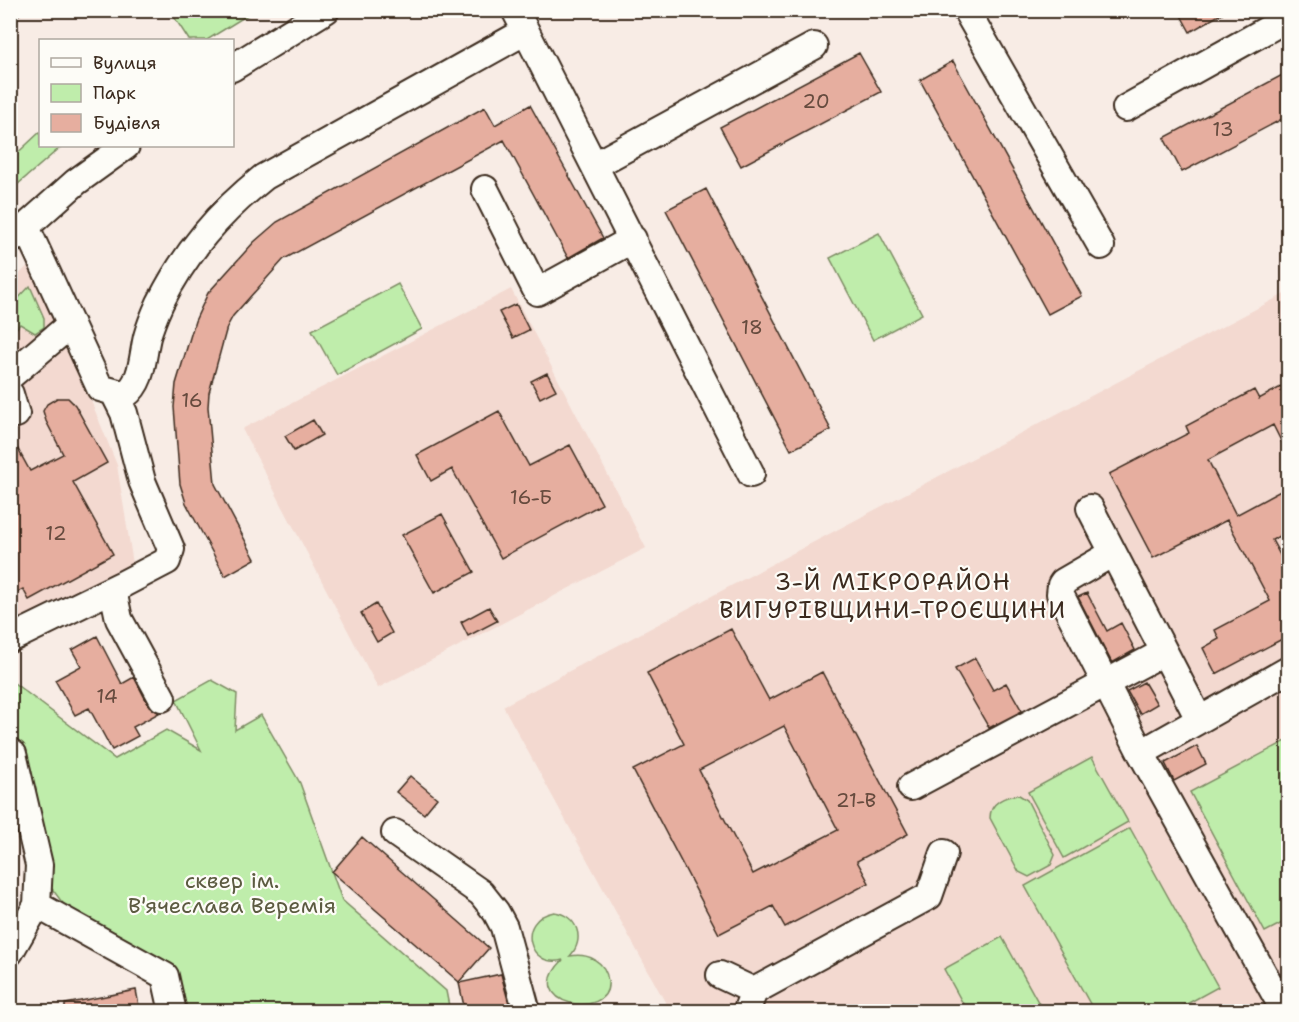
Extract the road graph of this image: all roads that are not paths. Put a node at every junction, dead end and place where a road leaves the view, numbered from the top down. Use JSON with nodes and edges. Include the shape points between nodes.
{"nodes":[{"id":1,"x":326,"y":10,"type":"edge"},
{"id":2,"x":966,"y":10,"type":"edge"},
{"id":3,"x":1283,"y":17,"type":"edge"},
{"id":4,"x":520,"y":21,"type":"edge"},
{"id":5,"x":814,"y":46,"type":"dead end"},
{"id":6,"x":234,"y":67,"type":"edge"},
{"id":7,"x":1126,"y":108,"type":"dead end"},
{"id":8,"x":125,"y":147,"type":"edge"},
{"id":9,"x":595,"y":165,"type":"junction"},
{"id":10,"x":485,"y":189,"type":"dead end"},
{"id":11,"x":18,"y":234,"type":"edge"},
{"id":12,"x":633,"y":239,"type":"junction"},
{"id":13,"x":1101,"y":246,"type":"dead end"},
{"id":14,"x":71,"y":324,"type":"junction"},
{"id":15,"x":10,"y":376,"type":"edge"},
{"id":16,"x":114,"y":393,"type":"junction"},
{"id":17,"x":751,"y":474,"type":"dead end"},
{"id":18,"x":1090,"y":508,"type":"dead end"},
{"id":19,"x":1113,"y":553,"type":"junction"},
{"id":20,"x":121,"y":585,"type":"junction"},
{"id":21,"x":10,"y":639,"type":"edge"},
{"id":22,"x":1164,"y":652,"type":"junction"},
{"id":23,"x":1288,"y":670,"type":"edge"},
{"id":24,"x":1107,"y":682,"type":"junction"},
{"id":25,"x":162,"y":698,"type":"dead end"},
{"id":26,"x":1199,"y":719,"type":"junction"},
{"id":27,"x":10,"y":752,"type":"edge"},
{"id":28,"x":1141,"y":753,"type":"junction"},
{"id":29,"x":911,"y":787,"type":"dead end"},
{"id":30,"x":395,"y":833,"type":"dead end"},
{"id":31,"x":944,"y":854,"type":"dead end"},
{"id":32,"x":37,"y":905,"type":"junction"},
{"id":33,"x":10,"y":952,"type":"edge"},
{"id":34,"x":720,"y":975,"type":"dead end"},
{"id":35,"x":750,"y":1001,"type":"edge"},
{"id":36,"x":173,"y":1011,"type":"edge"},
{"id":37,"x":526,"y":1011,"type":"edge"},
{"id":38,"x":1285,"y":1011,"type":"edge"}],
"edges":[{"from":1,"to":6,"type":"street"},
{"from":2,"to":13,"type":"street"},
{"from":3,"to":7,"type":"street"},
{"from":4,"to":9,"type":"street"},
{"from":4,"to":16,"type":"street","via":[[264,177],[237,199],[208,228],[159,304],[134,389],[125,395]]},
{"from":5,"to":9,"type":"street"},
{"from":8,"to":11,"type":"street","via":[[76,182]]},
{"from":9,"to":12,"type":"street"},
{"from":10,"to":12,"type":"street","via":[[537,292]]},
{"from":11,"to":14,"type":"street"},
{"from":12,"to":17,"type":"street"},
{"from":14,"to":15,"type":"street"},
{"from":14,"to":16,"type":"street","via":[[100,388]]},
{"from":16,"to":20,"type":"street","via":[[124,413],[142,481],[178,545],[167,561]]},
{"from":18,"to":19,"type":"street"},
{"from":19,"to":22,"type":"street"},
{"from":19,"to":24,"type":"street","via":[[1064,582],[1060,590]]},
{"from":20,"to":21,"type":"street"},
{"from":20,"to":25,"type":"street","via":[[114,595],[119,619]]},
{"from":22,"to":24,"type":"street"},
{"from":22,"to":26,"type":"street"},
{"from":23,"to":26,"type":"street"},
{"from":24,"to":28,"type":"street"},
{"from":24,"to":29,"type":"street"},
{"from":26,"to":28,"type":"street"},
{"from":27,"to":32,"type":"street","via":[[39,865]]},
{"from":28,"to":38,"type":"street"},
{"from":30,"to":37,"type":"street","via":[[481,894],[496,912],[504,927]]},
{"from":31,"to":35,"type":"street","via":[[929,896]]},
{"from":32,"to":33,"type":"street"},
{"from":32,"to":36,"type":"street","via":[[165,976]]},
{"from":34,"to":35,"type":"street"}]}
